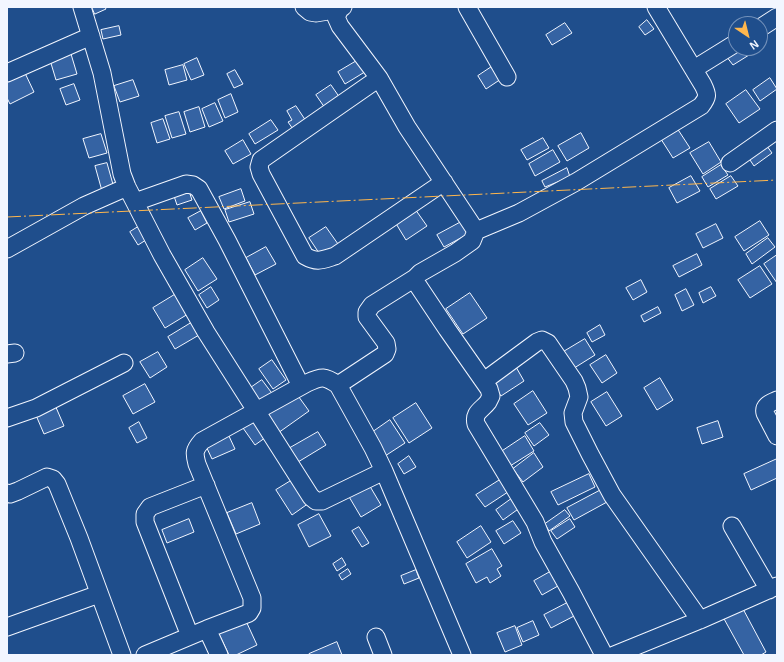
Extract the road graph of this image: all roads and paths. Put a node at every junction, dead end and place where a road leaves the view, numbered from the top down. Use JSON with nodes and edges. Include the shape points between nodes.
{"nodes":[{"id":1,"x":82,"y":7,"type":"edge"},
{"id":2,"x":304,"y":7,"type":"edge"},
{"id":3,"x":467,"y":7,"type":"edge"},
{"id":4,"x":656,"y":7,"type":"edge"},
{"id":5,"x":341,"y":8,"type":"edge"},
{"id":6,"x":777,"y":17,"type":"edge"},
{"id":7,"x":768,"y":23,"type":"edge"},
{"id":8,"x":91,"y":36,"type":"junction"},
{"id":9,"x":728,"y":48,"type":"edge"},
{"id":10,"x":694,"y":69,"type":"junction"},
{"id":11,"x":7,"y":73,"type":"edge"},
{"id":12,"x":507,"y":76,"type":"dead end"},
{"id":13,"x":380,"y":78,"type":"junction"},
{"id":14,"x":777,"y":130,"type":"edge"},
{"id":15,"x":730,"y":163,"type":"dead end"},
{"id":16,"x":444,"y":182,"type":"junction"},
{"id":17,"x":127,"y":187,"type":"junction"},
{"id":18,"x":135,"y":202,"type":"junction"},
{"id":19,"x":476,"y":231,"type":"junction"},
{"id":20,"x":7,"y":249,"type":"edge"},
{"id":21,"x":415,"y":278,"type":"junction"},
{"id":22,"x":124,"y":363,"type":"dead end"},
{"id":23,"x":484,"y":382,"type":"junction"},
{"id":24,"x":338,"y":385,"type":"junction"},
{"id":25,"x":301,"y":386,"type":"junction"},
{"id":26,"x":777,"y":400,"type":"edge"},
{"id":27,"x":257,"y":410,"type":"junction"},
{"id":28,"x":7,"y":418,"type":"edge"},
{"id":29,"x":777,"y":436,"type":"edge"},
{"id":30,"x":384,"y":471,"type":"junction"},
{"id":31,"x":206,"y":484,"type":"junction"},
{"id":32,"x":7,"y":493,"type":"edge"},
{"id":33,"x":732,"y":526,"type":"dead end"},
{"id":34,"x":773,"y":588,"type":"edge"},
{"id":35,"x":99,"y":594,"type":"junction"},
{"id":36,"x":700,"y":620,"type":"junction"},
{"id":37,"x":7,"y":627,"type":"edge"},
{"id":38,"x":207,"y":629,"type":"junction"},
{"id":39,"x":190,"y":636,"type":"junction"},
{"id":40,"x":376,"y":637,"type":"dead end"},
{"id":41,"x":122,"y":655,"type":"edge"},
{"id":42,"x":145,"y":655,"type":"edge"},
{"id":43,"x":219,"y":655,"type":"edge"},
{"id":44,"x":383,"y":655,"type":"edge"},
{"id":45,"x":462,"y":655,"type":"edge"},
{"id":46,"x":604,"y":655,"type":"edge"},
{"id":47,"x":614,"y":655,"type":"edge"}],
"edges":[{"from":1,"to":8,"type":"street"},
{"from":2,"to":5,"type":"street","via":[[316,13]]},
{"from":3,"to":12,"type":"street"},
{"from":4,"to":10,"type":"street"},
{"from":5,"to":13,"type":"street","via":[[336,17],[340,26]]},
{"from":6,"to":7,"type":"street"},
{"from":8,"to":11,"type":"street"},
{"from":8,"to":17,"type":"street","via":[[102,73],[122,174]]},
{"from":9,"to":10,"type":"street"},
{"from":10,"to":19,"type":"street","via":[[707,93],[701,106],[576,182],[519,213]]},
{"from":13,"to":16,"type":"street","via":[[407,127]]},
{"from":13,"to":16,"type":"street","via":[[261,160],[259,167],[262,174],[305,256],[320,261],[335,256]]},
{"from":14,"to":15,"type":"street"},
{"from":16,"to":19,"type":"street"},
{"from":17,"to":18,"type":"street"},
{"from":17,"to":20,"type":"street","via":[[84,206]]},
{"from":18,"to":25,"type":"street","via":[[186,184],[199,189]]},
{"from":18,"to":27,"type":"street","via":[[206,332]]},
{"from":19,"to":21,"type":"street","via":[[472,241]]},
{"from":21,"to":23,"type":"street"},
{"from":21,"to":24,"type":"street","via":[[372,305],[367,312],[367,317],[386,343],[388,349],[385,354]]},
{"from":22,"to":28,"type":"street","via":[[36,408]]},
{"from":23,"to":36,"type":"street","via":[[536,342],[542,340],[548,343],[577,388],[579,397],[573,413],[574,422],[612,495]]},
{"from":23,"to":46,"type":"street","via":[[491,396],[476,414],[476,424],[535,522],[543,542]]},
{"from":24,"to":25,"type":"street","via":[[328,378],[318,378]]},
{"from":24,"to":30,"type":"street"},
{"from":25,"to":27,"type":"street"},
{"from":26,"to":29,"type":"street","via":[[766,405],[764,409]]},
{"from":27,"to":30,"type":"street","via":[[311,497],[316,501],[322,501]]},
{"from":27,"to":31,"type":"street","via":[[202,441],[196,448],[194,455]]},
{"from":30,"to":45,"type":"street"},
{"from":31,"to":38,"type":"street","via":[[252,598],[249,613]]},
{"from":31,"to":39,"type":"street","via":[[150,507],[145,514],[145,522]]},
{"from":32,"to":35,"type":"street","via":[[18,491],[47,477],[53,479],[79,538]]},
{"from":33,"to":34,"type":"street"},
{"from":34,"to":36,"type":"street"},
{"from":35,"to":37,"type":"street"},
{"from":35,"to":41,"type":"street"},
{"from":36,"to":47,"type":"street"},
{"from":38,"to":39,"type":"street"},
{"from":38,"to":43,"type":"street"},
{"from":39,"to":42,"type":"street"},
{"from":40,"to":44,"type":"street"}]}
